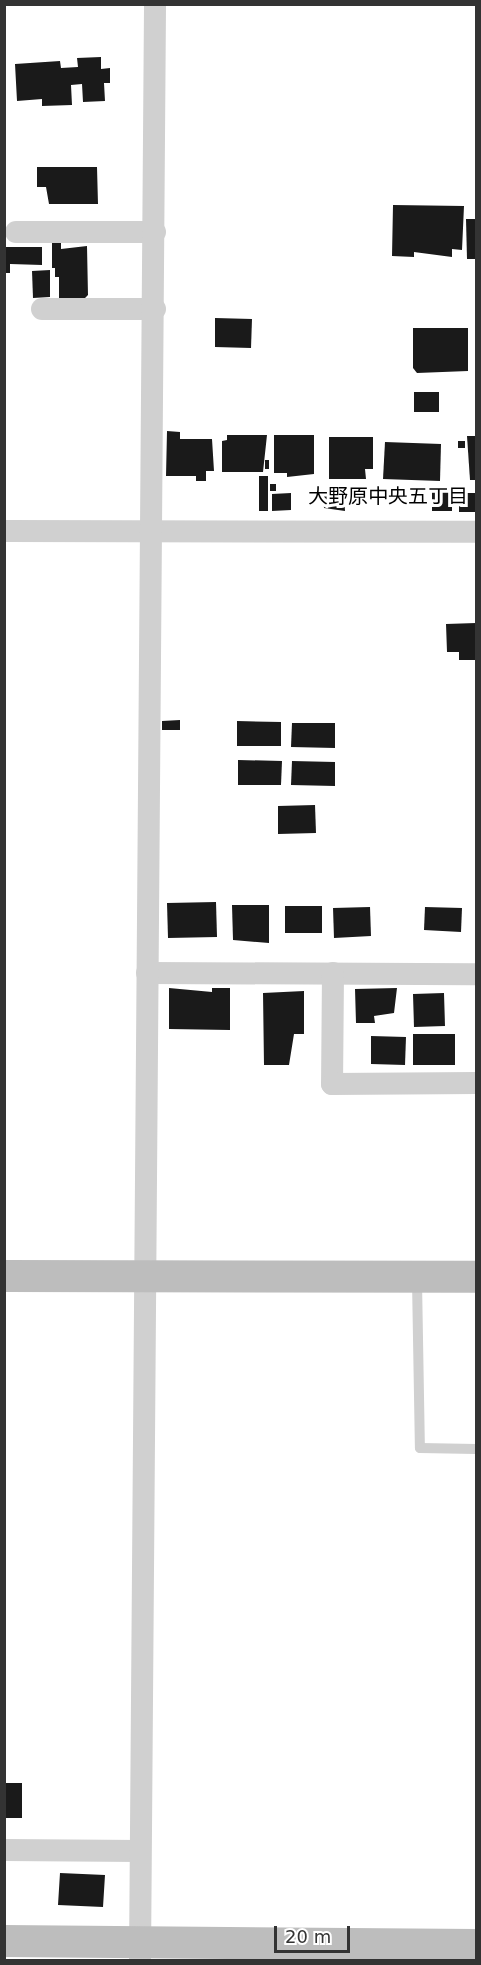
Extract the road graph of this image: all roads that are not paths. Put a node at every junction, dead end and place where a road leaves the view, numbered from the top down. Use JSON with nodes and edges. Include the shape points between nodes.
{"nodes":[{"id":1,"x":155,"y":4,"type":"edge"},
{"id":2,"x":16,"y":232,"type":"dead end"},
{"id":3,"x":155,"y":232,"type":"junction"},
{"id":4,"x":42,"y":309,"type":"dead end"},
{"id":5,"x":155,"y":309,"type":"junction"},
{"id":6,"x":4,"y":531,"type":"edge"},
{"id":7,"x":152,"y":532,"type":"junction"},
{"id":8,"x":477,"y":532,"type":"edge"},
{"id":9,"x":147,"y":973,"type":"junction"},
{"id":10,"x":333,"y":973,"type":"junction"},
{"id":11,"x":477,"y":974,"type":"edge"},
{"id":12,"x":477,"y":1083,"type":"edge"},
{"id":13,"x":4,"y":1276,"type":"edge"},
{"id":14,"x":144,"y":1276,"type":"junction"},
{"id":15,"x":417,"y":1276,"type":"junction"},
{"id":16,"x":477,"y":1277,"type":"edge"},
{"id":17,"x":477,"y":1449,"type":"edge"},
{"id":18,"x":4,"y":1850,"type":"edge"},
{"id":19,"x":140,"y":1851,"type":"junction"},
{"id":20,"x":4,"y":1941,"type":"edge"},
{"id":21,"x":477,"y":1945,"type":"edge"},
{"id":22,"x":140,"y":1950,"type":"edge"}],
"edges":[{"from":1,"to":3,"type":"street"},
{"from":2,"to":3,"type":"street"},
{"from":3,"to":5,"type":"street"},
{"from":4,"to":5,"type":"street"},
{"from":5,"to":7,"type":"street"},
{"from":6,"to":7,"type":"street"},
{"from":7,"to":8,"type":"street"},
{"from":7,"to":9,"type":"street"},
{"from":9,"to":10,"type":"street"},
{"from":9,"to":14,"type":"street"},
{"from":10,"to":11,"type":"street"},
{"from":10,"to":12,"type":"street","via":[[332,1084]]},
{"from":13,"to":14,"type":"street"},
{"from":14,"to":15,"type":"street"},
{"from":14,"to":19,"type":"street"},
{"from":15,"to":16,"type":"street"},
{"from":15,"to":17,"type":"lane","via":[[420,1448]]},
{"from":18,"to":19,"type":"street"},
{"from":19,"to":22,"type":"street"},
{"from":20,"to":22,"type":"street"},
{"from":21,"to":22,"type":"street"}]}
